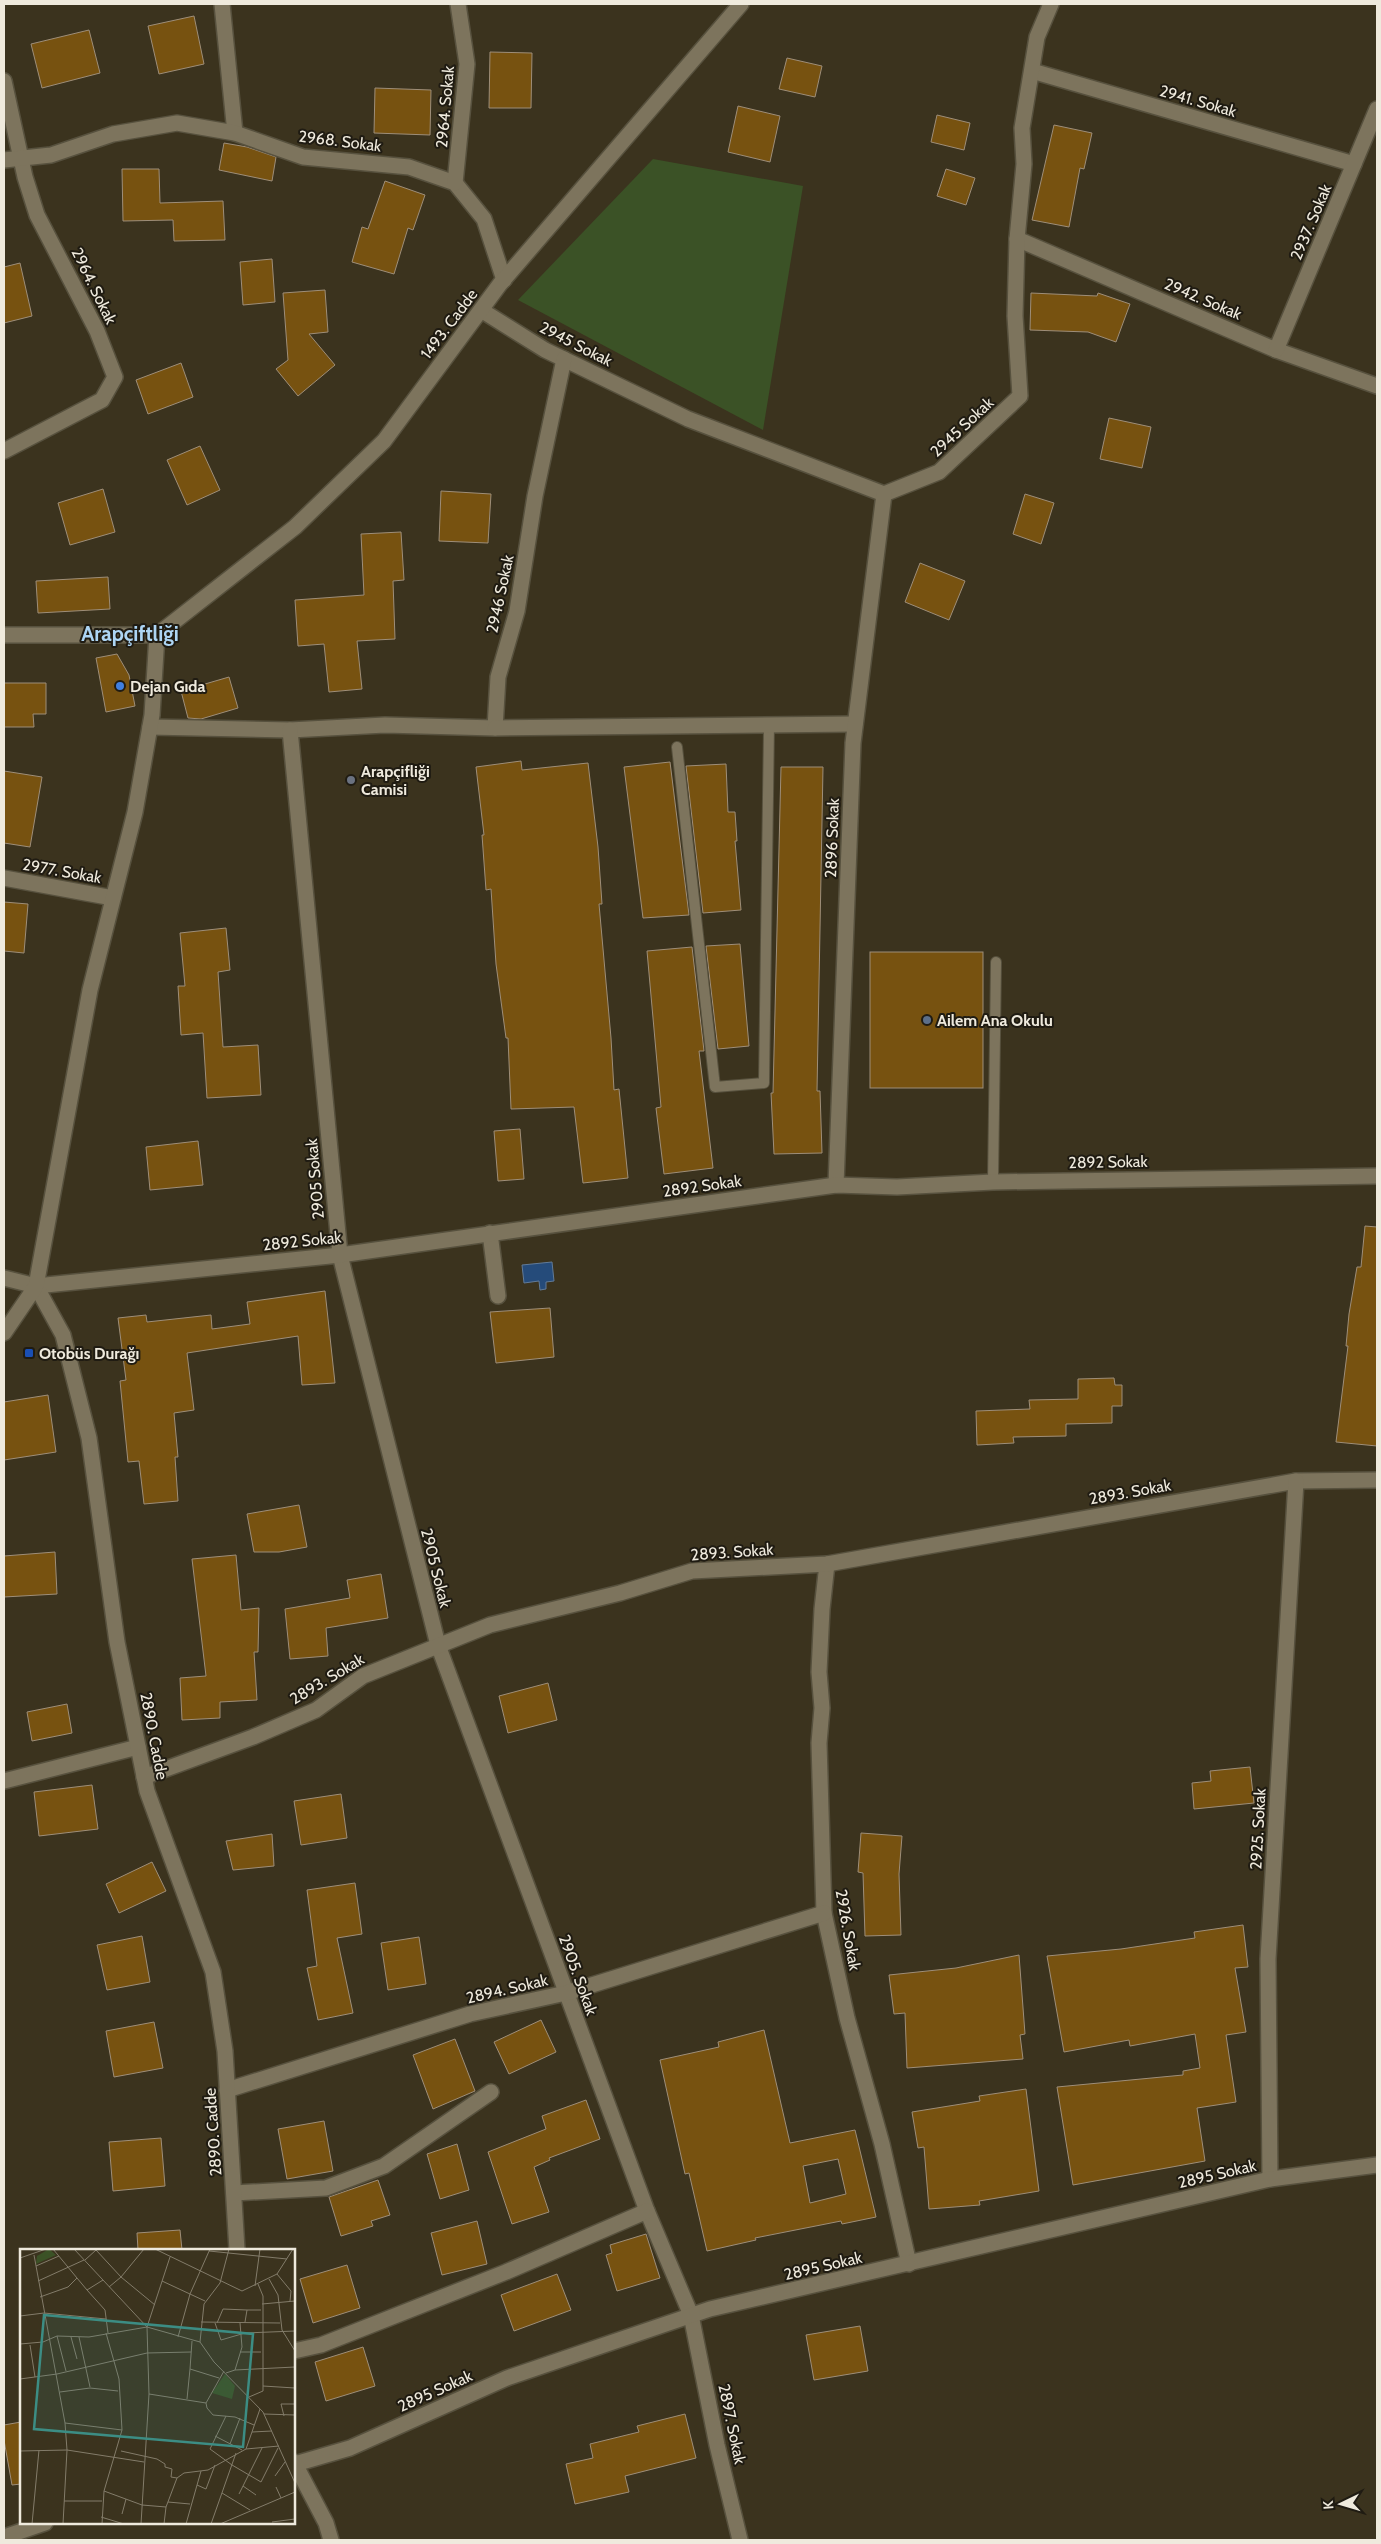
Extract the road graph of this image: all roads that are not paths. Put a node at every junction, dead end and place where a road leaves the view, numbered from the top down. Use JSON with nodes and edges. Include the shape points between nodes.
{"nodes":[{"id":1,"x":222,"y":4,"type":"edge"},
{"id":2,"x":458,"y":4,"type":"edge"},
{"id":3,"x":741,"y":4,"type":"edge"},
{"id":4,"x":1051,"y":4,"type":"edge"},
{"id":5,"x":1032,"y":71,"type":"junction"},
{"id":6,"x":4,"y":81,"type":"edge"},
{"id":7,"x":1377,"y":109,"type":"edge"},
{"id":8,"x":235,"y":133,"type":"junction"},
{"id":9,"x":21,"y":159,"type":"junction"},
{"id":10,"x":4,"y":160,"type":"edge"},
{"id":11,"x":1354,"y":164,"type":"junction"},
{"id":12,"x":455,"y":183,"type":"junction"},
{"id":13,"x":1017,"y":239,"type":"junction"},
{"id":14,"x":504,"y":280,"type":"junction"},
{"id":15,"x":481,"y":310,"type":"junction"},
{"id":16,"x":1276,"y":350,"type":"junction"},
{"id":17,"x":564,"y":359,"type":"junction"},
{"id":18,"x":1377,"y":386,"type":"edge"},
{"id":19,"x":4,"y":451,"type":"edge"},
{"id":20,"x":884,"y":494,"type":"junction"},
{"id":21,"x":4,"y":635,"type":"edge"},
{"id":22,"x":157,"y":635,"type":"junction"},
{"id":23,"x":855,"y":724,"type":"junction"},
{"id":24,"x":769,"y":725,"type":"junction"},
{"id":25,"x":150,"y":727,"type":"junction"},
{"id":26,"x":496,"y":728,"type":"junction"},
{"id":27,"x":290,"y":730,"type":"junction"},
{"id":28,"x":678,"y":747,"type":"dead end"},
{"id":29,"x":4,"y":878,"type":"edge"},
{"id":30,"x":113,"y":898,"type":"junction"},
{"id":31,"x":996,"y":962,"type":"dead end"},
{"id":32,"x":1377,"y":1176,"type":"edge"},
{"id":33,"x":993,"y":1182,"type":"junction"},
{"id":34,"x":836,"y":1185,"type":"junction"},
{"id":35,"x":490,"y":1234,"type":"junction"},
{"id":36,"x":340,"y":1254,"type":"junction"},
{"id":37,"x":4,"y":1278,"type":"edge"},
{"id":38,"x":36,"y":1286,"type":"junction"},
{"id":39,"x":498,"y":1296,"type":"dead end"},
{"id":40,"x":4,"y":1333,"type":"edge"},
{"id":41,"x":1377,"y":1480,"type":"edge"},
{"id":42,"x":1296,"y":1481,"type":"junction"},
{"id":43,"x":827,"y":1564,"type":"junction"},
{"id":44,"x":438,"y":1645,"type":"junction"},
{"id":45,"x":138,"y":1747,"type":"junction"},
{"id":46,"x":144,"y":1777,"type":"junction"},
{"id":47,"x":4,"y":1781,"type":"edge"},
{"id":48,"x":824,"y":1913,"type":"junction"},
{"id":49,"x":566,"y":1993,"type":"junction"},
{"id":50,"x":227,"y":2090,"type":"junction"},
{"id":51,"x":491,"y":2092,"type":"dead end"},
{"id":52,"x":1377,"y":2165,"type":"edge"},
{"id":53,"x":1270,"y":2179,"type":"junction"},
{"id":54,"x":234,"y":2193,"type":"junction"},
{"id":55,"x":648,"y":2211,"type":"junction"},
{"id":56,"x":237,"y":2249,"type":"edge"},
{"id":57,"x":909,"y":2264,"type":"junction"},
{"id":58,"x":692,"y":2315,"type":"junction"},
{"id":59,"x":295,"y":2351,"type":"edge"},
{"id":60,"x":295,"y":2463,"type":"edge"},
{"id":61,"x":295,"y":2465,"type":"edge"},
{"id":62,"x":42,"y":2524,"type":"edge"},
{"id":63,"x":4,"y":2536,"type":"edge"},
{"id":64,"x":331,"y":2540,"type":"edge"},
{"id":65,"x":740,"y":2540,"type":"edge"}],
"edges":[{"from":1,"to":8,"type":"street"},
{"from":2,"to":12,"type":"street","name":"2964. Sokak","via":[[467,64]]},
{"from":3,"to":14,"type":"street","name":"1493. Cadde"},
{"from":4,"to":5,"type":"street","name":"2945 Sokak","via":[[1037,37]]},
{"from":5,"to":11,"type":"street","name":"2941. Sokak"},
{"from":5,"to":13,"type":"street","name":"2945 Sokak","via":[[1022,128],[1024,164]]},
{"from":6,"to":9,"type":"street","name":"2964. Sokak"},
{"from":7,"to":11,"type":"street","name":"2937. Sokak"},
{"from":8,"to":9,"type":"street","name":"2968. Sokak","via":[[176,123],[113,134],[51,155]]},
{"from":8,"to":12,"type":"street","name":"2968. Sokak","via":[[303,157],[409,166]]},
{"from":9,"to":10,"type":"street","name":"2968. Sokak"},
{"from":9,"to":19,"type":"street","name":"2964. Sokak","via":[[37,215],[97,331],[115,377],[102,400]]},
{"from":11,"to":16,"type":"street","name":"2937. Sokak"},
{"from":12,"to":14,"type":"street","via":[[484,219]]},
{"from":13,"to":16,"type":"street","name":"2942. Sokak"},
{"from":13,"to":20,"type":"street","name":"2945 Sokak","via":[[1015,316],[1020,396],[939,472]]},
{"from":14,"to":15,"type":"street","name":"1493. Cadde"},
{"from":15,"to":17,"type":"street","name":"2945 Sokak"},
{"from":15,"to":22,"type":"street","name":"1493. Cadde","via":[[384,441],[295,528]]},
{"from":16,"to":18,"type":"street","name":"2942. Sokak"},
{"from":17,"to":20,"type":"street","name":"2945 Sokak","via":[[688,419]]},
{"from":17,"to":26,"type":"street","name":"2946 Sokak","via":[[535,496],[517,611],[498,677]]},
{"from":20,"to":23,"type":"street","name":"2896 Sokak"},
{"from":21,"to":22,"type":"street"},
{"from":22,"to":25,"type":"street"},
{"from":23,"to":24,"type":"street"},
{"from":23,"to":34,"type":"street","name":"2896 Sokak"},
{"from":24,"to":26,"type":"street"},
{"from":24,"to":28,"type":"lane","via":[[764,1082],[714,1087]]},
{"from":25,"to":27,"type":"street"},
{"from":25,"to":30,"type":"street","via":[[135,812]]},
{"from":26,"to":27,"type":"street","via":[[385,725]]},
{"from":27,"to":36,"type":"street","name":"2905 Sokak"},
{"from":29,"to":30,"type":"street","name":"2977. Sokak"},
{"from":30,"to":38,"type":"street","via":[[90,990]]},
{"from":31,"to":33,"type":"lane"},
{"from":32,"to":33,"type":"street","name":"2892 Sokak"},
{"from":33,"to":34,"type":"street","name":"2892 Sokak","via":[[896,1187]]},
{"from":34,"to":35,"type":"street","name":"2892 Sokak"},
{"from":35,"to":36,"type":"street","name":"2892 Sokak"},
{"from":35,"to":39,"type":"street"},
{"from":36,"to":38,"type":"street","name":"2892 Sokak"},
{"from":36,"to":44,"type":"street","name":"2905 Sokak"},
{"from":37,"to":38,"type":"street"},
{"from":38,"to":40,"type":"street"},
{"from":38,"to":45,"type":"street","name":"2890. Cadde","via":[[63,1335],[90,1438],[117,1642]]},
{"from":41,"to":42,"type":"street","name":"2893. Sokak"},
{"from":42,"to":43,"type":"street","name":"2893. Sokak"},
{"from":42,"to":53,"type":"street","name":"2925. Sokak","via":[[1268,1959]]},
{"from":43,"to":44,"type":"street","name":"2893. Sokak","via":[[692,1571],[620,1593],[490,1625]]},
{"from":43,"to":48,"type":"street","name":"2926. Sokak","via":[[819,1672]]},
{"from":44,"to":46,"type":"street","name":"2893. Sokak","via":[[363,1676],[316,1710]]},
{"from":44,"to":49,"type":"street","name":"2905. Sokak"},
{"from":45,"to":46,"type":"street","name":"2890. Cadde"},
{"from":45,"to":47,"type":"street"},
{"from":46,"to":50,"type":"street","name":"2890. Cadde","via":[[213,1972],[225,2051]]},
{"from":48,"to":49,"type":"street","name":"2894. Sokak"},
{"from":48,"to":57,"type":"street","name":"2926. Sokak"},
{"from":49,"to":50,"type":"street","name":"2894. Sokak","via":[[470,2014]]},
{"from":49,"to":55,"type":"street","name":"2905. Sokak"},
{"from":50,"to":54,"type":"street","name":"2890. Cadde"},
{"from":51,"to":54,"type":"street","name":"2890. Cadde","via":[[384,2166],[326,2188]]},
{"from":52,"to":53,"type":"street","name":"2895 Sokak"},
{"from":53,"to":57,"type":"street","name":"2895 Sokak"},
{"from":54,"to":56,"type":"street","name":"2890. Cadde"},
{"from":55,"to":58,"type":"street","name":"2905. Sokak"},
{"from":55,"to":59,"type":"street","via":[[330,2342]]},
{"from":57,"to":58,"type":"street","name":"2895 Sokak"},
{"from":58,"to":60,"type":"street","name":"2895 Sokak","via":[[507,2378],[350,2448]]},
{"from":58,"to":65,"type":"street","name":"2897. Sokak"},
{"from":61,"to":64,"type":"street","via":[[326,2523]]},
{"from":62,"to":63,"type":"street"}]}
